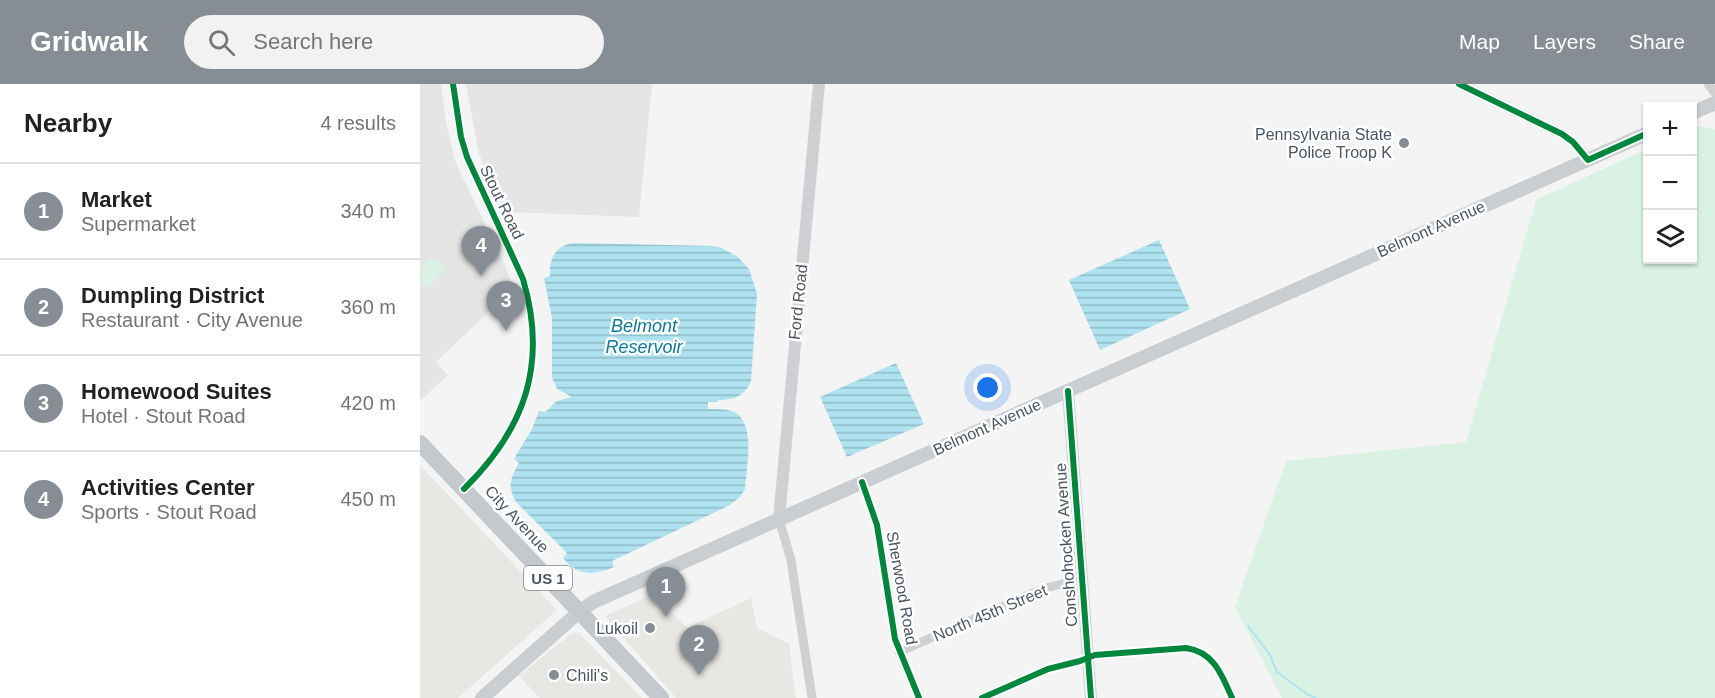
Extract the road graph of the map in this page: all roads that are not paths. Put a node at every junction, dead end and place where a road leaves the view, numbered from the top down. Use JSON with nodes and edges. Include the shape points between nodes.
{"nodes":[{"id":1,"x":453,"y":84,"type":"edge"},
{"id":2,"x":819,"y":84,"type":"edge"},
{"id":3,"x":1459,"y":84,"type":"edge"},
{"id":4,"x":1708,"y":84,"type":"edge"},
{"id":5,"x":1715,"y":93,"type":"edge"},
{"id":6,"x":1715,"y":103,"type":"edge"},
{"id":7,"x":1697,"y":111,"type":"edge"},
{"id":8,"x":1643,"y":135,"type":"edge"},
{"id":9,"x":1588,"y":160,"type":"junction"},
{"id":10,"x":1068,"y":391,"type":"junction"},
{"id":11,"x":420,"y":443,"type":"edge"},
{"id":12,"x":862,"y":482,"type":"junction"},
{"id":13,"x":464,"y":489,"type":"junction"},
{"id":14,"x":779,"y":519,"type":"junction"},
{"id":15,"x":1082,"y":579,"type":"junction"},
{"id":16,"x":579,"y":612,"type":"junction"},
{"id":17,"x":899,"y":652,"type":"junction"},
{"id":18,"x":1088,"y":658,"type":"junction"},
{"id":19,"x":482,"y":698,"type":"edge"},
{"id":20,"x":661,"y":698,"type":"edge"},
{"id":21,"x":812,"y":698,"type":"edge"},
{"id":22,"x":919,"y":698,"type":"edge"},
{"id":23,"x":982,"y":698,"type":"edge"},
{"id":24,"x":1090,"y":698,"type":"edge"},
{"id":25,"x":1232,"y":698,"type":"edge"}],
"edges":[{"from":1,"to":13,"type":"street","name":"Stout Road","via":[[467,157],[523,279],[533,334],[529,379],[518,415],[496,454]]},
{"from":2,"to":14,"type":"main road","name":"Ford Road"},
{"from":3,"to":9,"type":"street","via":[[1562,134]]},
{"from":4,"to":5,"type":"street"},
{"from":6,"to":7,"type":"main road"},
{"from":8,"to":9,"type":"main road","name":"Belmont Avenue"},
{"from":9,"to":10,"type":"main road","name":"Belmont Avenue"},
{"from":10,"to":12,"type":"main road","name":"Belmont Avenue"},
{"from":10,"to":15,"type":"main road","name":"Conshohocken Avenue"},
{"from":11,"to":13,"type":"highway","name":"City Avenue","number":"US 1"},
{"from":12,"to":14,"type":"main road","name":"Belmont Avenue"},
{"from":12,"to":17,"type":"street","name":"Sherwood Road","via":[[877,525]]},
{"from":13,"to":16,"type":"highway","name":"City Avenue","number":"US 1"},
{"from":14,"to":16,"type":"main road","name":"Belmont Avenue","via":[[593,602]]},
{"from":14,"to":21,"type":"street","via":[[791,560]]},
{"from":15,"to":17,"type":"street","name":"North 45th Street","via":[[1042,589]]},
{"from":15,"to":18,"type":"main road","name":"Conshohocken Avenue"},
{"from":16,"to":19,"type":"main road","name":"Belmont Avenue"},
{"from":16,"to":20,"type":"highway","name":"City Avenue","number":"US 1"},
{"from":17,"to":22,"type":"street","name":"Sherwood Road"},
{"from":18,"to":23,"type":"street","via":[[1048,669]]},
{"from":18,"to":24,"type":"main road","name":"Conshohocken Avenue"},
{"from":18,"to":25,"type":"street","via":[[1106,653],[1193,649],[1217,666]]}]}
